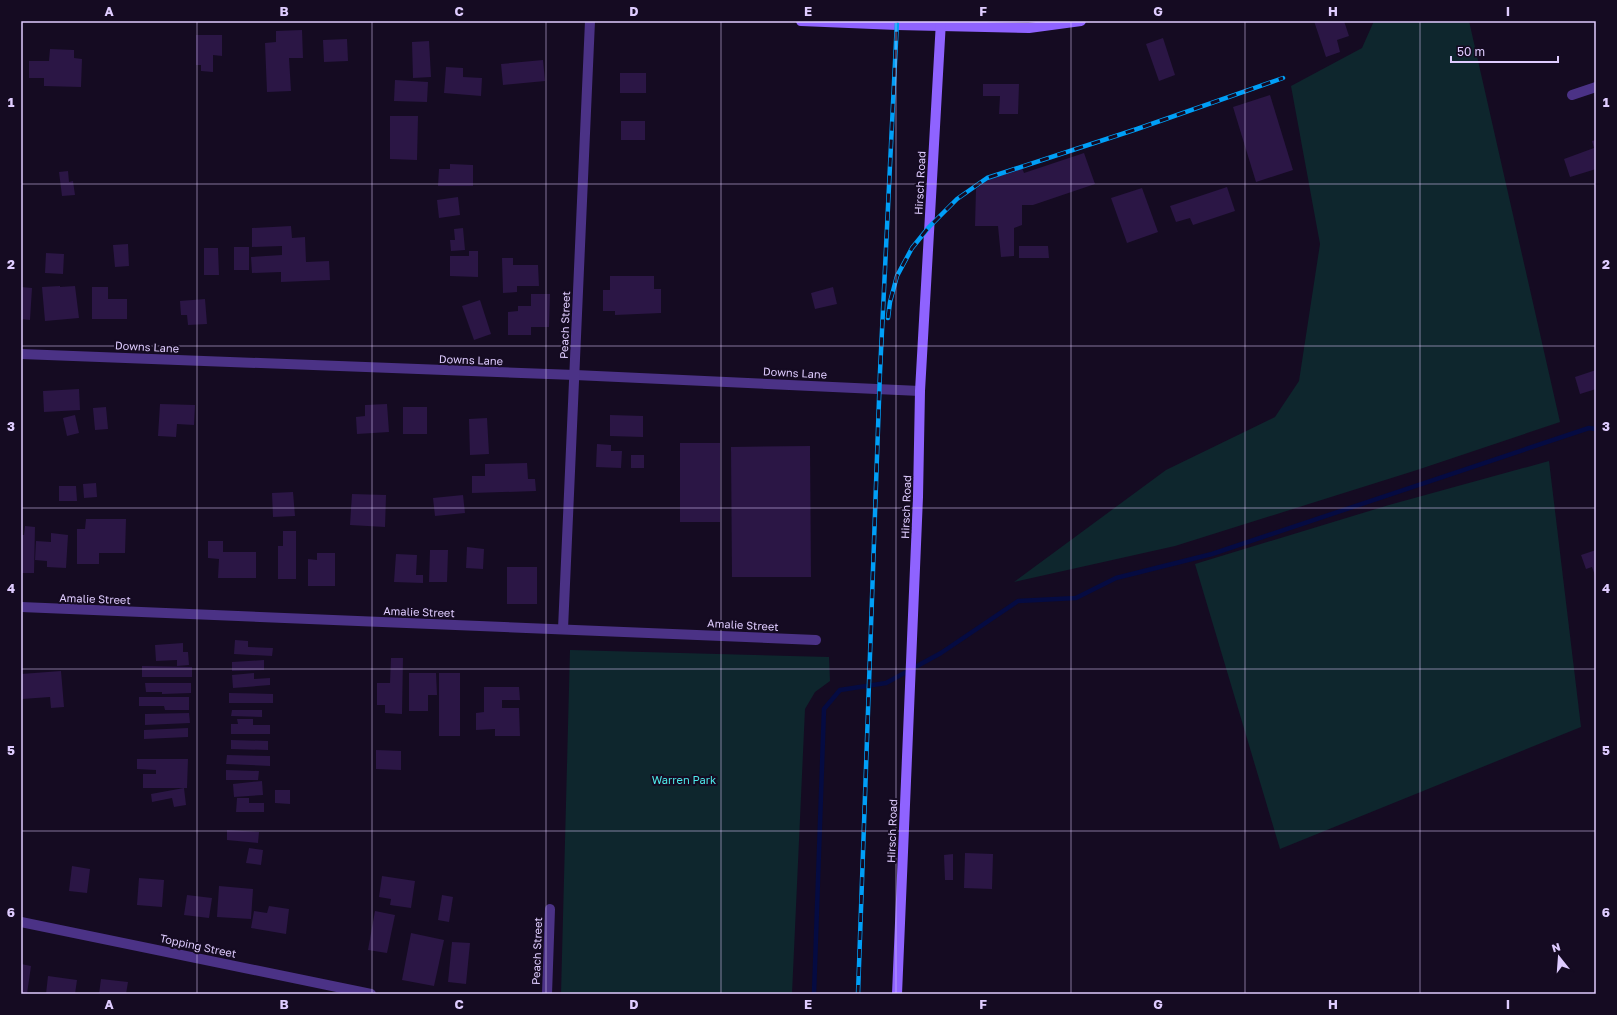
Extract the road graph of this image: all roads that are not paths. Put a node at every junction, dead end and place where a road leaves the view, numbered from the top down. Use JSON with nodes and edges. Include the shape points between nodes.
{"nodes":[{"id":1,"x":590,"y":21,"type":"edge"},
{"id":2,"x":801,"y":21,"type":"edge"},
{"id":3,"x":1081,"y":21,"type":"edge"},
{"id":4,"x":941,"y":24,"type":"edge"},
{"id":5,"x":1596,"y":87,"type":"edge"},
{"id":6,"x":1572,"y":95,"type":"dead end"},
{"id":7,"x":21,"y":354,"type":"edge"},
{"id":8,"x":575,"y":375,"type":"junction"},
{"id":9,"x":920,"y":391,"type":"junction"},
{"id":10,"x":21,"y":607,"type":"edge"},
{"id":11,"x":563,"y":629,"type":"junction"},
{"id":12,"x":816,"y":640,"type":"dead end"},
{"id":13,"x":550,"y":909,"type":"dead end"},
{"id":14,"x":21,"y":922,"type":"edge"},
{"id":15,"x":370,"y":994,"type":"edge"},
{"id":16,"x":547,"y":994,"type":"edge"},
{"id":17,"x":897,"y":994,"type":"edge"}],
"edges":[{"from":1,"to":8,"type":"street","name":"Peach Street"},
{"from":2,"to":4,"type":"main road"},
{"from":3,"to":4,"type":"main road","via":[[1028,28]]},
{"from":4,"to":9,"type":"main road","name":"Hirsch Road"},
{"from":5,"to":6,"type":"street"},
{"from":7,"to":8,"type":"street","name":"Downs Lane"},
{"from":8,"to":9,"type":"street","name":"Downs Lane"},
{"from":8,"to":11,"type":"street","name":"Peach Street"},
{"from":9,"to":17,"type":"main road","name":"Hirsch Road","via":[[912,656]]},
{"from":10,"to":11,"type":"street","name":"Amalie Street"},
{"from":11,"to":12,"type":"street","name":"Amalie Street"},
{"from":13,"to":16,"type":"street","name":"Peach Street"},
{"from":14,"to":15,"type":"street","name":"Topping Street"}]}
